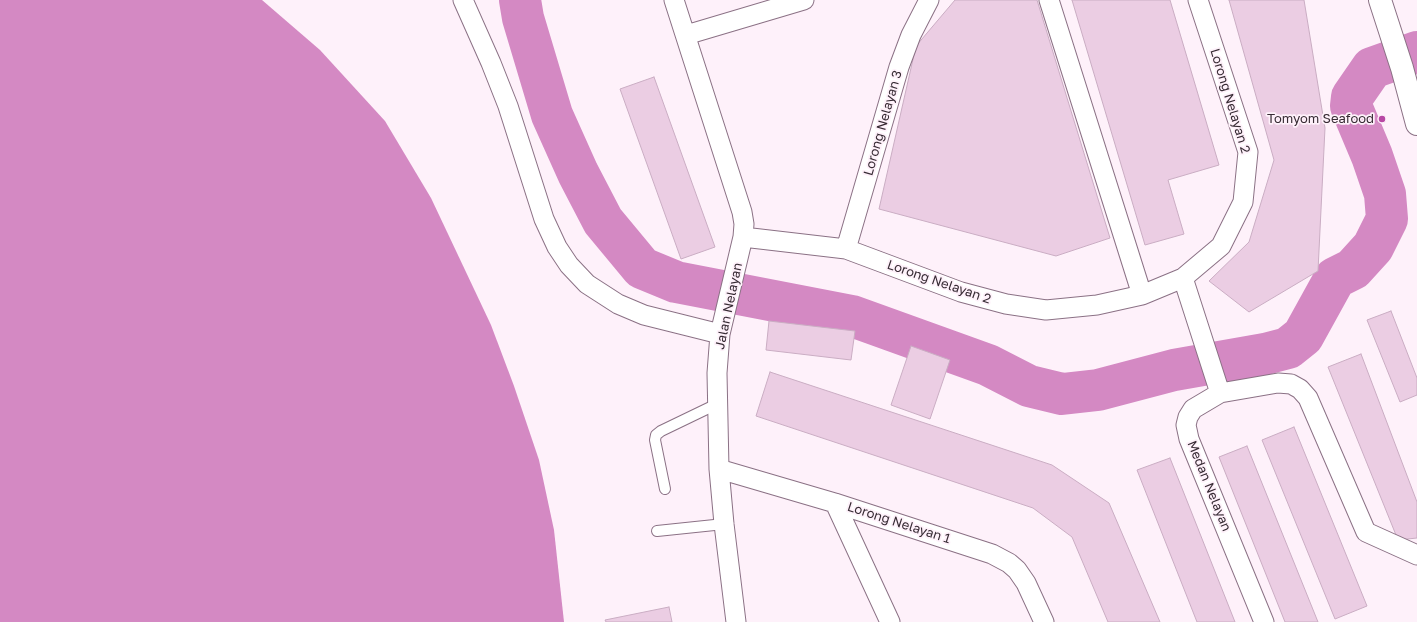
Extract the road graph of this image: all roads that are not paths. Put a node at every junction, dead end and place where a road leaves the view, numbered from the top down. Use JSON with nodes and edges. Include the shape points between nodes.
{"nodes":[{"id":1,"x":463,"y":0,"type":"edge"},
{"id":2,"x":674,"y":0,"type":"edge"},
{"id":3,"x":804,"y":0,"type":"edge"},
{"id":4,"x":1048,"y":0,"type":"edge"},
{"id":5,"x":1198,"y":0,"type":"edge"},
{"id":6,"x":1380,"y":0,"type":"edge"},
{"id":7,"x":922,"y":2,"type":"edge"},
{"id":8,"x":686,"y":35,"type":"junction"},
{"id":9,"x":1416,"y":117,"type":"edge"},
{"id":10,"x":743,"y":237,"type":"junction"},
{"id":11,"x":846,"y":249,"type":"junction"},
{"id":12,"x":1182,"y":278,"type":"junction"},
{"id":13,"x":1142,"y":295,"type":"junction"},
{"id":14,"x":720,"y":334,"type":"junction"},
{"id":15,"x":1217,"y":384,"type":"junction"},
{"id":16,"x":717,"y":404,"type":"junction"},
{"id":17,"x":720,"y":469,"type":"junction"},
{"id":18,"x":665,"y":489,"type":"dead end"},
{"id":19,"x":835,"y":503,"type":"junction"},
{"id":20,"x":724,"y":524,"type":"junction"},
{"id":21,"x":657,"y":531,"type":"dead end"},
{"id":22,"x":1417,"y":555,"type":"edge"},
{"id":23,"x":736,"y":622,"type":"edge"},
{"id":24,"x":890,"y":622,"type":"edge"},
{"id":25,"x":1044,"y":622,"type":"edge"},
{"id":26,"x":1264,"y":622,"type":"edge"}],
"edges":[{"from":1,"to":14,"type":"street","via":[[508,106],[544,219],[556,246],[569,265],[587,284],[624,307],[644,315]]},
{"from":2,"to":8,"type":"street","name":"Jalan Nelayan"},
{"from":3,"to":8,"type":"street"},
{"from":4,"to":13,"type":"street"},
{"from":5,"to":12,"type":"street","name":"Lorong Nelayan 2","via":[[1248,152],[1243,202],[1221,246]]},
{"from":6,"to":9,"type":"main road"},
{"from":7,"to":11,"type":"street","name":"Lorong Nelayan 3","via":[[899,68]]},
{"from":8,"to":10,"type":"street","name":"Jalan Nelayan","via":[[742,212]]},
{"from":10,"to":11,"type":"street","name":"Lorong Nelayan 2"},
{"from":10,"to":14,"type":"street","name":"Jalan Nelayan"},
{"from":11,"to":13,"type":"street","name":"Lorong Nelayan 2","via":[[961,292],[1006,304],[1046,310],[1097,305]]},
{"from":12,"to":13,"type":"street","name":"Lorong Nelayan 2"},
{"from":12,"to":15,"type":"street"},
{"from":14,"to":16,"type":"street","name":"Jalan Nelayan"},
{"from":15,"to":22,"type":"street","name":"Medan Nelayan","via":[[1278,383],[1291,384],[1300,389],[1308,398],[1366,532]]},
{"from":15,"to":26,"type":"street","name":"Medan Nelayan","via":[[1193,409],[1186,425],[1189,439]]},
{"from":16,"to":17,"type":"street","name":"Jalan Nelayan"},
{"from":16,"to":18,"type":"lane","via":[[656,435]]},
{"from":17,"to":19,"type":"street","name":"Lorong Nelayan 1"},
{"from":17,"to":20,"type":"street","name":"Jalan Nelayan"},
{"from":19,"to":24,"type":"street"},
{"from":19,"to":25,"type":"street","name":"Lorong Nelayan 1","via":[[992,554],[1009,563],[1026,583]]},
{"from":20,"to":21,"type":"lane"},
{"from":20,"to":23,"type":"street","name":"Jalan Nelayan"}]}
